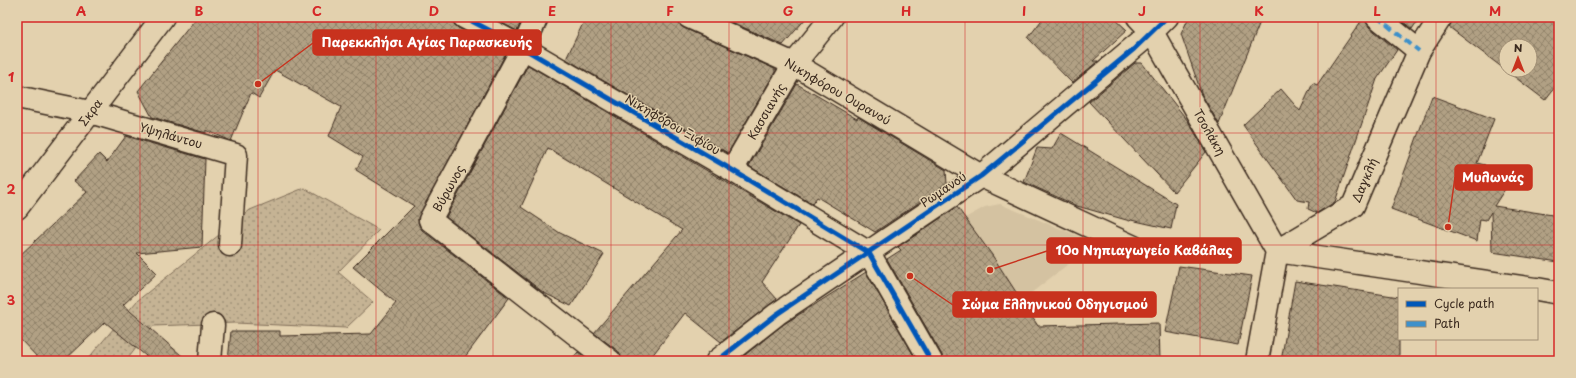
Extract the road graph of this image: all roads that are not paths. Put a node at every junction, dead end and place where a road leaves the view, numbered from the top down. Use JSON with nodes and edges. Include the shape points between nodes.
{"nodes":[{"id":1,"x":163,"y":17,"type":"edge"},
{"id":2,"x":464,"y":17,"type":"edge"},
{"id":3,"x":537,"y":17,"type":"edge"},
{"id":4,"x":689,"y":17,"type":"edge"},
{"id":5,"x":832,"y":17,"type":"edge"},
{"id":6,"x":1377,"y":17,"type":"edge"},
{"id":7,"x":1441,"y":17,"type":"edge"},
{"id":8,"x":1152,"y":22,"type":"edge"},
{"id":9,"x":523,"y":48,"type":"junction"},
{"id":10,"x":1419,"y":51,"type":"junction"},
{"id":11,"x":794,"y":64,"type":"junction"},
{"id":12,"x":17,"y":97,"type":"edge"},
{"id":13,"x":90,"y":112,"type":"junction"},
{"id":14,"x":732,"y":170,"type":"junction"},
{"id":15,"x":981,"y":176,"type":"junction"},
{"id":16,"x":17,"y":208,"type":"edge"},
{"id":17,"x":230,"y":244,"type":"dead end"},
{"id":18,"x":1134,"y":247,"type":"dead end"},
{"id":19,"x":1277,"y":251,"type":"junction"},
{"id":20,"x":868,"y":253,"type":"junction"},
{"id":21,"x":1529,"y":288,"type":"edge"},
{"id":22,"x":1538,"y":289,"type":"edge"},
{"id":23,"x":1559,"y":292,"type":"edge"},
{"id":24,"x":213,"y":325,"type":"dead end"},
{"id":25,"x":210,"y":361,"type":"edge"},
{"id":26,"x":610,"y":361,"type":"edge"},
{"id":27,"x":717,"y":361,"type":"edge"},
{"id":28,"x":931,"y":361,"type":"edge"},
{"id":29,"x":1257,"y":361,"type":"edge"}],
"edges":[{"from":1,"to":13,"type":"street","name":"Σκρα"},
{"from":2,"to":9,"type":"street","name":"Νικηφόρου Ξιφίου"},
{"from":3,"to":9,"type":"street","name":"Βύρωνος"},
{"from":4,"to":11,"type":"street","name":"Νικηφόρου Ουρανού"},
{"from":5,"to":11,"type":"street","name":"Κασσιανής"},
{"from":6,"to":10,"type":"street"},
{"from":7,"to":10,"type":"street","name":"Δαγκλή"},
{"from":8,"to":15,"type":"street","name":"Ρωμανού"},
{"from":8,"to":19,"type":"street","name":"Τσολάκη"},
{"from":9,"to":14,"type":"street","name":"Νικηφόρου Ξιφίου"},
{"from":9,"to":26,"type":"street","name":"Βύρωνος","via":[[430,220]]},
{"from":10,"to":19,"type":"street","name":"Δαγκλή","via":[[1353,206]]},
{"from":11,"to":14,"type":"street","name":"Κασσιανής"},
{"from":11,"to":15,"type":"street","name":"Νικηφόρου Ουρανού"},
{"from":12,"to":13,"type":"street","name":"Υψηλάντου"},
{"from":13,"to":16,"type":"street","name":"Σκρα"},
{"from":13,"to":17,"type":"street","name":"Υψηλάντου","via":[[236,155]]},
{"from":14,"to":20,"type":"street","name":"Νικηφόρου Ξιφίου"},
{"from":15,"to":18,"type":"street","name":"Νικηφόρου Ουρανού"},
{"from":15,"to":20,"type":"street","name":"Ρωμανού"},
{"from":19,"to":21,"type":"street"},
{"from":19,"to":29,"type":"street"},
{"from":20,"to":27,"type":"street","name":"Ρωμανού","via":[[777,314]]},
{"from":20,"to":28,"type":"street"},
{"from":22,"to":23,"type":"street"},
{"from":24,"to":25,"type":"street"}]}
